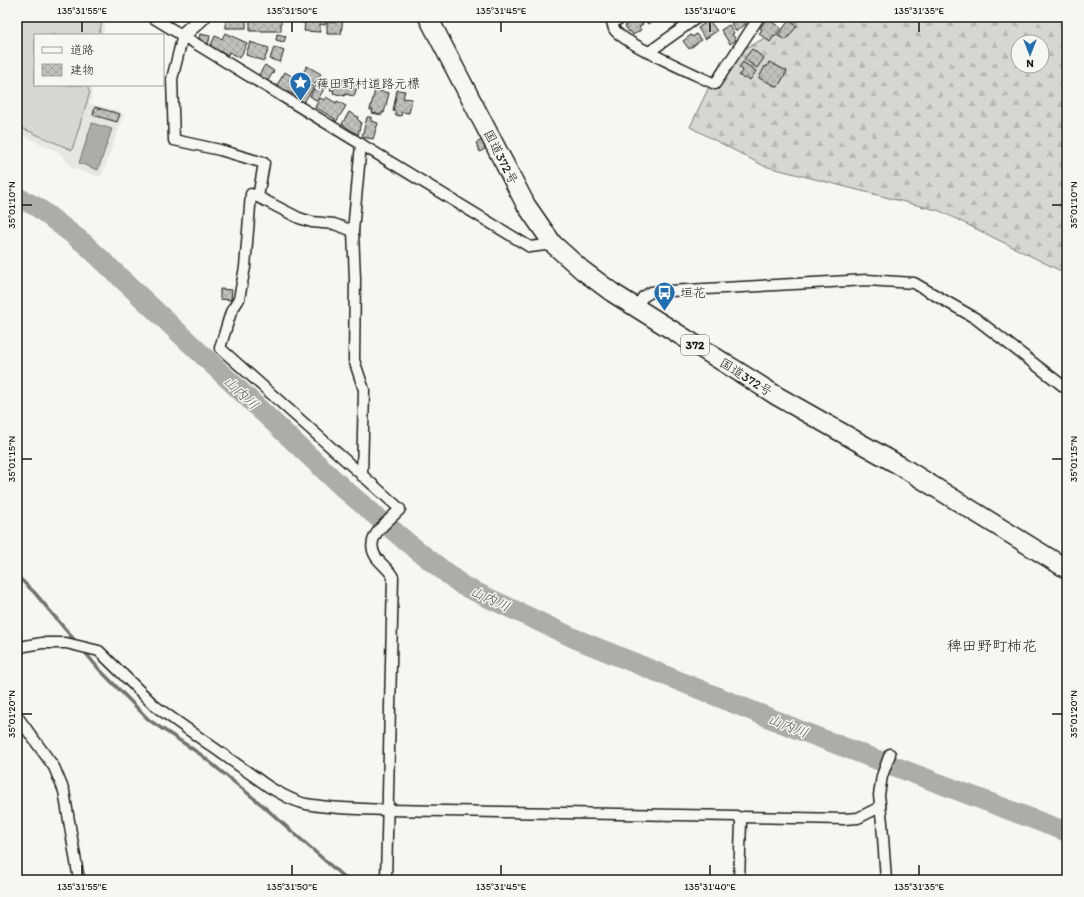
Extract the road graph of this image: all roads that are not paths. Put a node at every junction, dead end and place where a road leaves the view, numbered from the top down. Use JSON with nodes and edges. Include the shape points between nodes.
{"nodes":[{"id":1,"x":152,"y":17,"type":"edge"},
{"id":2,"x":428,"y":17,"type":"edge"},
{"id":3,"x":623,"y":17,"type":"edge"},
{"id":4,"x":698,"y":17,"type":"edge"},
{"id":5,"x":759,"y":17,"type":"edge"},
{"id":6,"x":198,"y":19,"type":"edge"},
{"id":7,"x":612,"y":20,"type":"edge"},
{"id":8,"x":182,"y":35,"type":"junction"},
{"id":9,"x":649,"y":52,"type":"junction"},
{"id":10,"x":361,"y":144,"type":"junction"},
{"id":11,"x":258,"y":197,"type":"junction"},
{"id":12,"x":353,"y":231,"type":"junction"},
{"id":13,"x":553,"y":244,"type":"junction"},
{"id":14,"x":636,"y":307,"type":"junction"},
{"id":15,"x":1067,"y":389,"type":"edge"},
{"id":16,"x":362,"y":476,"type":"junction"},
{"id":17,"x":1067,"y":569,"type":"edge"},
{"id":18,"x":17,"y":649,"type":"edge"},
{"id":19,"x":17,"y":716,"type":"edge"},
{"id":20,"x":890,"y":754,"type":"dead end"},
{"id":21,"x":880,"y":807,"type":"junction"},
{"id":22,"x":388,"y":810,"type":"junction"},
{"id":23,"x":739,"y":818,"type":"junction"},
{"id":24,"x":79,"y":880,"type":"edge"},
{"id":25,"x":386,"y":880,"type":"edge"},
{"id":26,"x":739,"y":880,"type":"edge"},
{"id":27,"x":886,"y":880,"type":"edge"}],
"edges":[{"from":1,"to":8,"type":"street"},
{"from":2,"to":13,"type":"highway","name":"国道372号","number":"372","via":[[526,205]]},
{"from":3,"to":7,"type":"street"},
{"from":4,"to":9,"type":"street"},
{"from":5,"to":9,"type":"street","via":[[715,84]]},
{"from":6,"to":8,"type":"street"},
{"from":7,"to":9,"type":"street","via":[[614,30]]},
{"from":8,"to":10,"type":"street"},
{"from":8,"to":11,"type":"street","via":[[172,80],[174,140],[264,163]]},
{"from":10,"to":12,"type":"street"},
{"from":10,"to":13,"type":"street","via":[[530,247]]},
{"from":11,"to":12,"type":"street","via":[[299,218],[334,224]]},
{"from":11,"to":16,"type":"street","via":[[252,194],[245,267],[239,299],[231,312],[220,348]]},
{"from":12,"to":16,"type":"street","via":[[354,360],[364,390]]},
{"from":13,"to":14,"type":"highway","name":"国道372号","number":"372","via":[[582,270]]},
{"from":14,"to":15,"type":"street","via":[[643,297],[651,292],[867,280],[914,283],[975,318]]},
{"from":14,"to":17,"type":"highway","name":"国道372号","number":"372","via":[[778,396],[899,466]]},
{"from":16,"to":22,"type":"street","via":[[400,509],[374,536],[371,548],[393,577]]},
{"from":18,"to":22,"type":"street","via":[[42,643],[66,643],[99,651],[155,706],[285,797],[306,804]]},
{"from":19,"to":24,"type":"street","via":[[54,767],[64,791]]},
{"from":20,"to":21,"type":"street","via":[[882,776]]},
{"from":21,"to":23,"type":"street","via":[[858,818]]},
{"from":21,"to":27,"type":"street"},
{"from":22,"to":23,"type":"street"},
{"from":22,"to":25,"type":"street"},
{"from":23,"to":26,"type":"street"}]}
